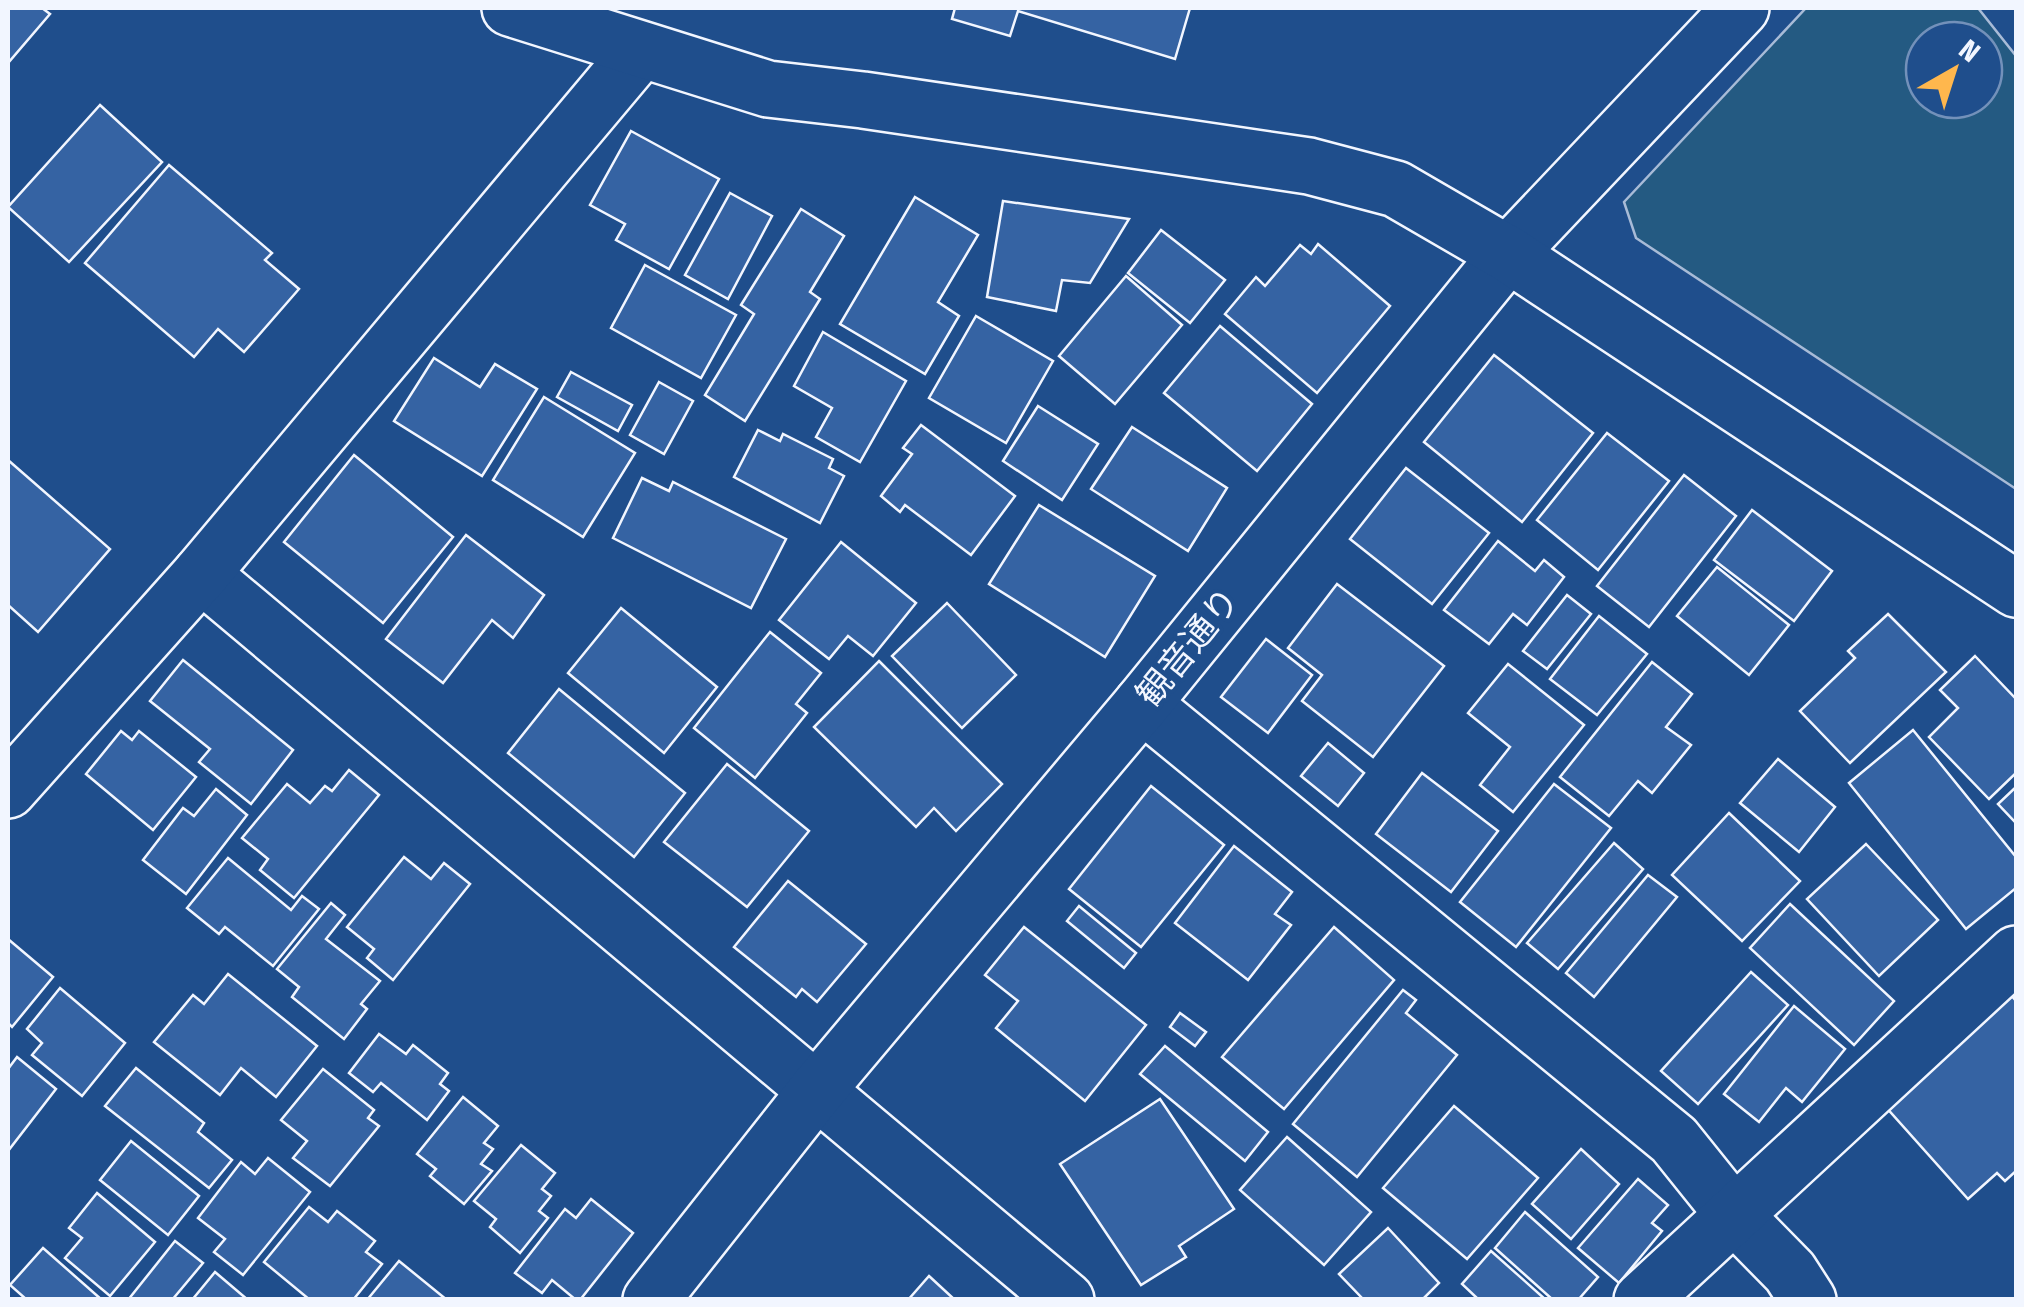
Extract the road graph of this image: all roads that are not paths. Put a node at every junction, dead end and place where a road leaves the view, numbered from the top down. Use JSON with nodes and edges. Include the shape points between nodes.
{"nodes":[{"id":1,"x":510,"y":8,"type":"edge"},
{"id":2,"x":1741,"y":8,"type":"edge"},
{"id":3,"x":641,"y":50,"type":"junction"},
{"id":4,"x":1508,"y":254,"type":"junction"},
{"id":5,"x":201,"y":574,"type":"junction"},
{"id":6,"x":2016,"y":589,"type":"edge"},
{"id":7,"x":1142,"y":704,"type":"junction"},
{"id":8,"x":8,"y":790,"type":"edge"},
{"id":9,"x":2016,"y":954,"type":"edge"},
{"id":10,"x":817,"y":1090,"type":"junction"},
{"id":11,"x":1736,"y":1216,"type":"junction"},
{"id":12,"x":651,"y":1300,"type":"edge"},
{"id":13,"x":1066,"y":1300,"type":"edge"},
{"id":14,"x":1642,"y":1300,"type":"edge"},
{"id":15,"x":1808,"y":1300,"type":"edge"}],
"edges":[{"from":1,"to":3,"type":"street"},
{"from":2,"to":4,"type":"street","name":"観音通り"},
{"from":3,"to":4,"type":"street","via":[[768,89],[1310,166],[1396,189]]},
{"from":3,"to":5,"type":"street"},
{"from":4,"to":6,"type":"street"},
{"from":4,"to":7,"type":"street","name":"観音通り"},
{"from":5,"to":8,"type":"street"},
{"from":5,"to":10,"type":"street"},
{"from":7,"to":10,"type":"street","name":"観音通り"},
{"from":7,"to":11,"type":"street","via":[[1674,1140]]},
{"from":9,"to":11,"type":"street"},
{"from":10,"to":12,"type":"street","name":"観音通り"},
{"from":10,"to":13,"type":"street"},
{"from":11,"to":14,"type":"street"},
{"from":11,"to":15,"type":"street"}]}
